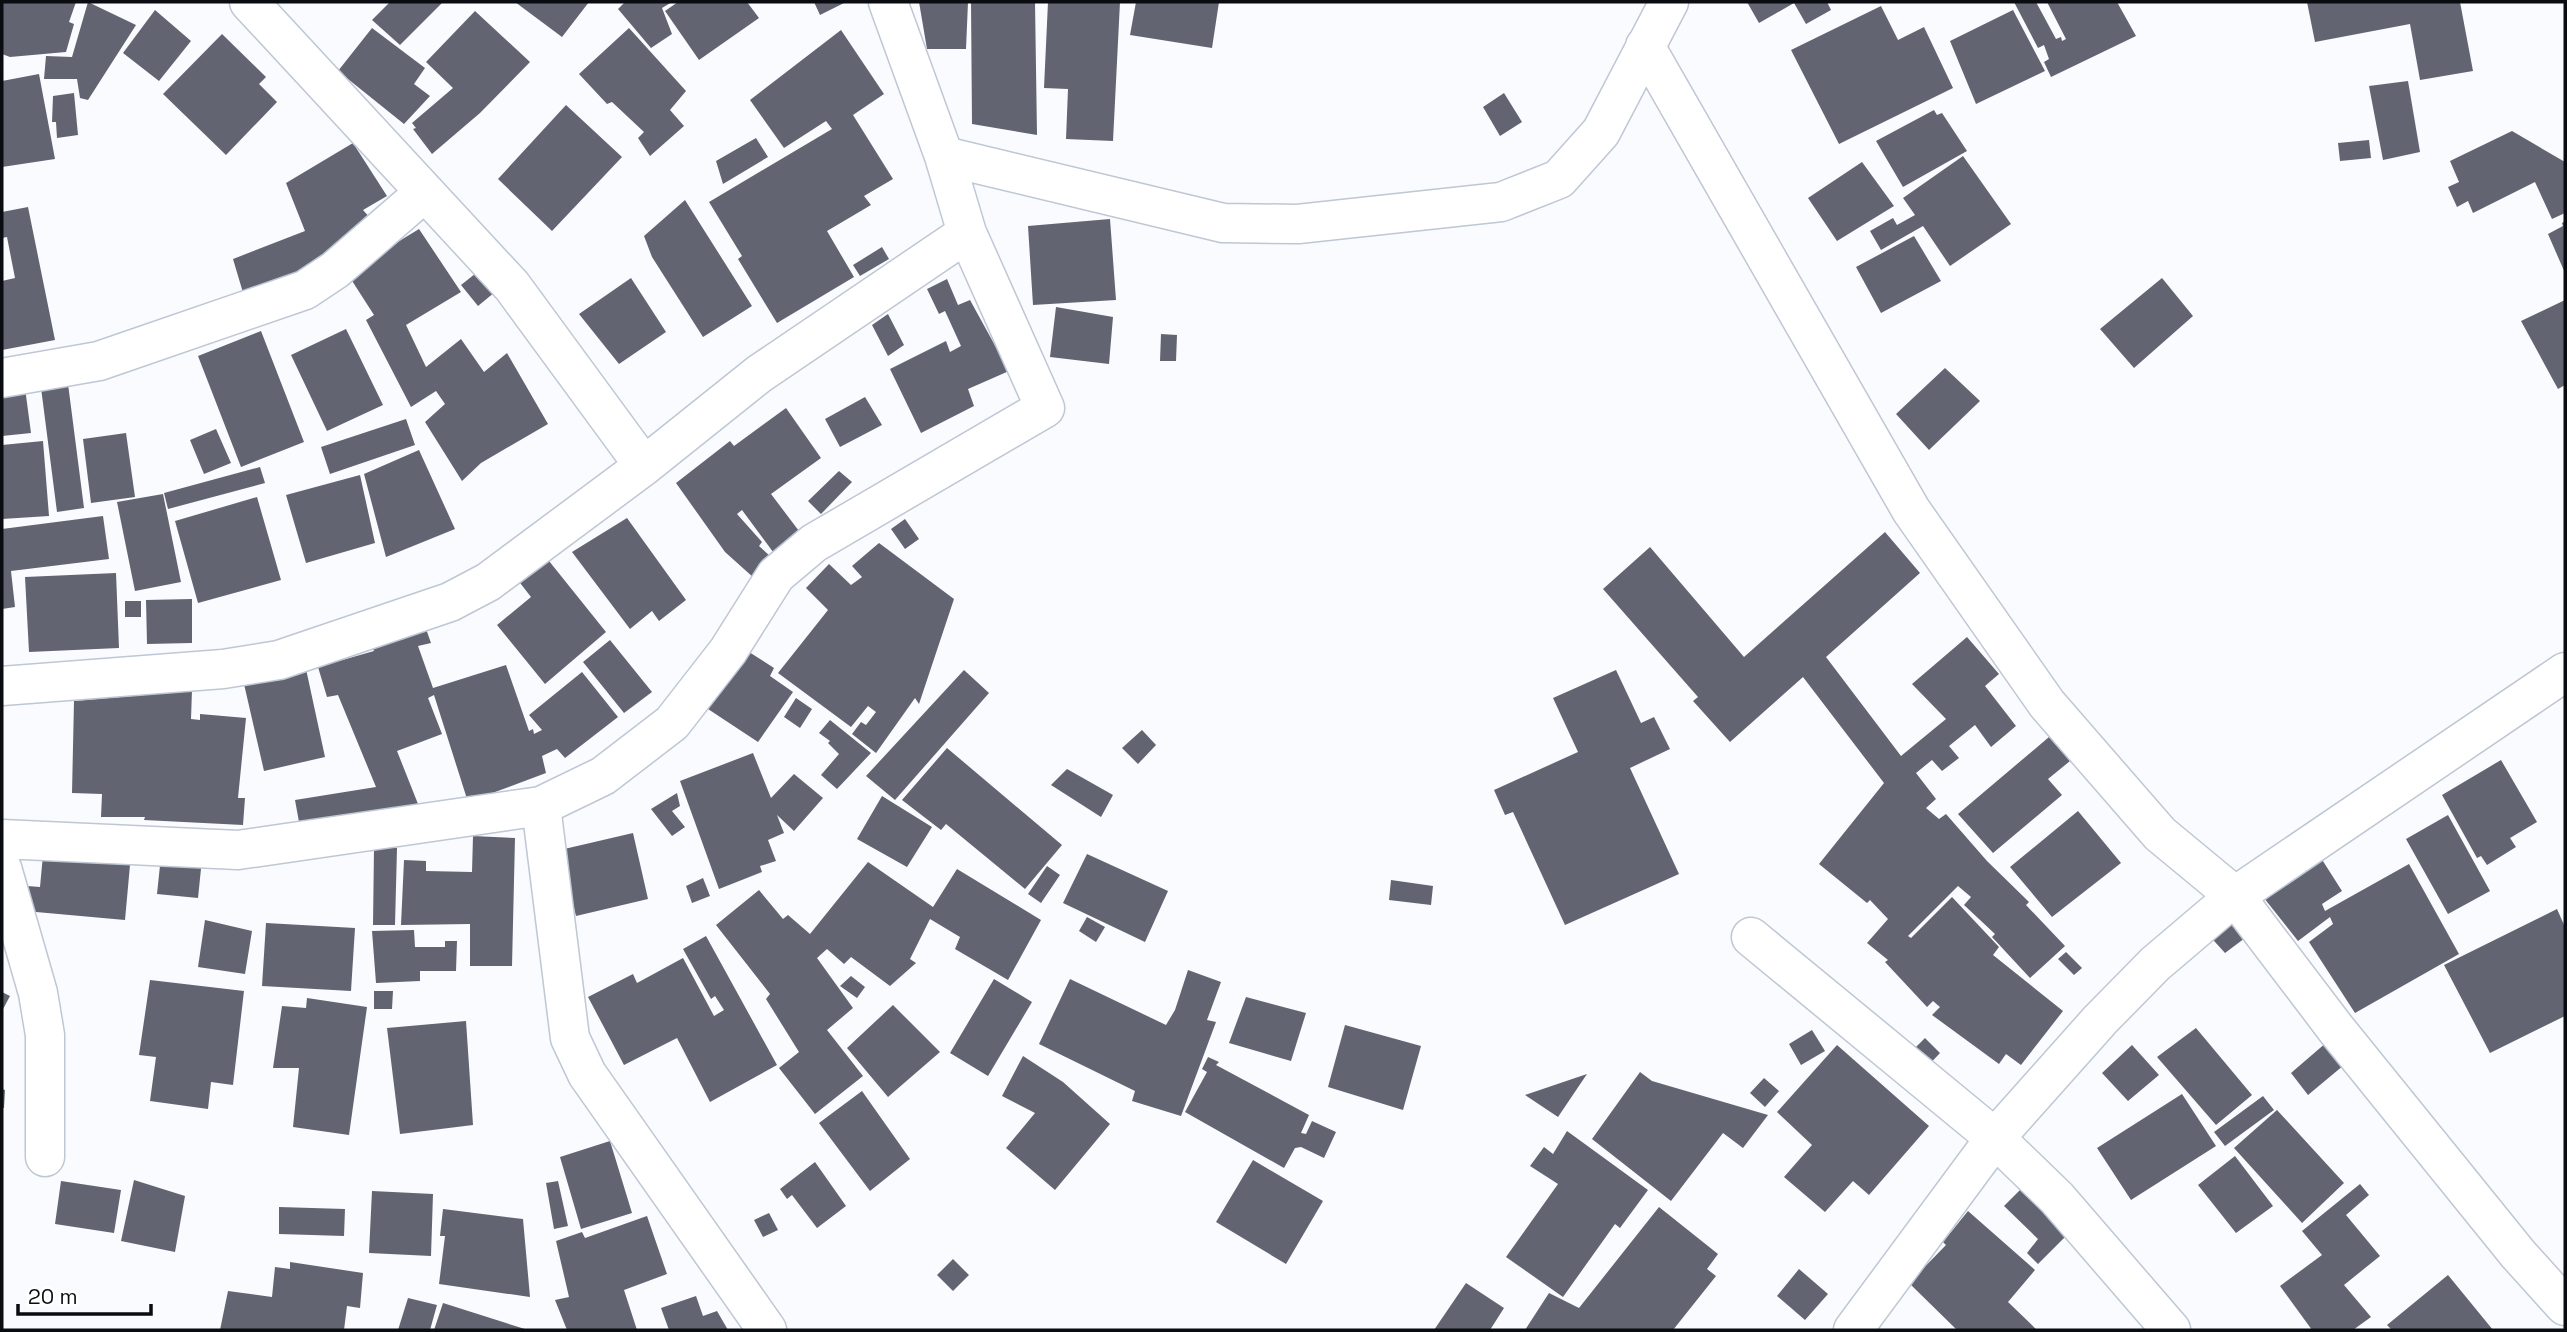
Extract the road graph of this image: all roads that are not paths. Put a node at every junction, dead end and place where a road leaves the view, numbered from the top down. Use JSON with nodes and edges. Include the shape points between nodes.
{"nodes":[{"id":1,"x":249,"y":2,"type":"edge"},
{"id":2,"x":888,"y":2,"type":"edge"},
{"id":3,"x":1669,"y":2,"type":"edge"},
{"id":4,"x":1646,"y":47,"type":"junction"},
{"id":5,"x":944,"y":156,"type":"junction"},
{"id":6,"x":425,"y":192,"type":"junction"},
{"id":7,"x":967,"y":233,"type":"junction"},
{"id":8,"x":2,"y":378,"type":"edge"},
{"id":9,"x":644,"y":466,"type":"junction"},
{"id":10,"x":2565,"y":672,"type":"edge"},
{"id":11,"x":2,"y":686,"type":"edge"},
{"id":12,"x":541,"y":806,"type":"junction"},
{"id":13,"x":2,"y":839,"type":"edge"},
{"id":14,"x":2,"y":868,"type":"edge"},
{"id":15,"x":2235,"y":896,"type":"junction"},
{"id":16,"x":1751,"y":937,"type":"dead end"},
{"id":17,"x":1995,"y":1138,"type":"junction"},
{"id":18,"x":45,"y":1157,"type":"dead end"},
{"id":19,"x":2565,"y":1306,"type":"edge"},
{"id":20,"x":767,"y":1330,"type":"edge"},
{"id":21,"x":1853,"y":1330,"type":"edge"},
{"id":22,"x":2171,"y":1330,"type":"edge"}],
"edges":[{"from":1,"to":6,"type":"street"},
{"from":2,"to":5,"type":"street"},
{"from":3,"to":4,"type":"street"},
{"from":4,"to":5,"type":"street","via":[[1601,132],[1559,179],[1501,202],[1298,224],[1223,223]]},
{"from":4,"to":15,"type":"street","via":[[1911,510],[1972,599],[2047,704],[2160,834]]},
{"from":5,"to":7,"type":"street"},
{"from":6,"to":8,"type":"street","via":[[305,290],[99,361]]},
{"from":6,"to":9,"type":"street","via":[[512,286]]},
{"from":7,"to":9,"type":"street","via":[[759,374]]},
{"from":7,"to":12,"type":"street","via":[[1045,408],[814,543],[776,575],[728,651],[672,723],[603,776]]},
{"from":9,"to":11,"type":"street","via":[[488,582],[437,607],[279,660],[223,669]]},
{"from":10,"to":15,"type":"street"},
{"from":12,"to":13,"type":"street","via":[[238,850]]},
{"from":12,"to":20,"type":"street","via":[[570,1038],[587,1074]]},
{"from":14,"to":18,"type":"street","via":[[38,993],[45,1035]]},
{"from":15,"to":17,"type":"street","via":[[2155,964]]},
{"from":15,"to":19,"type":"street","via":[[2336,1029]]},
{"from":16,"to":17,"type":"street"},
{"from":17,"to":21,"type":"street"},
{"from":17,"to":22,"type":"street","via":[[2057,1198]]}]}
